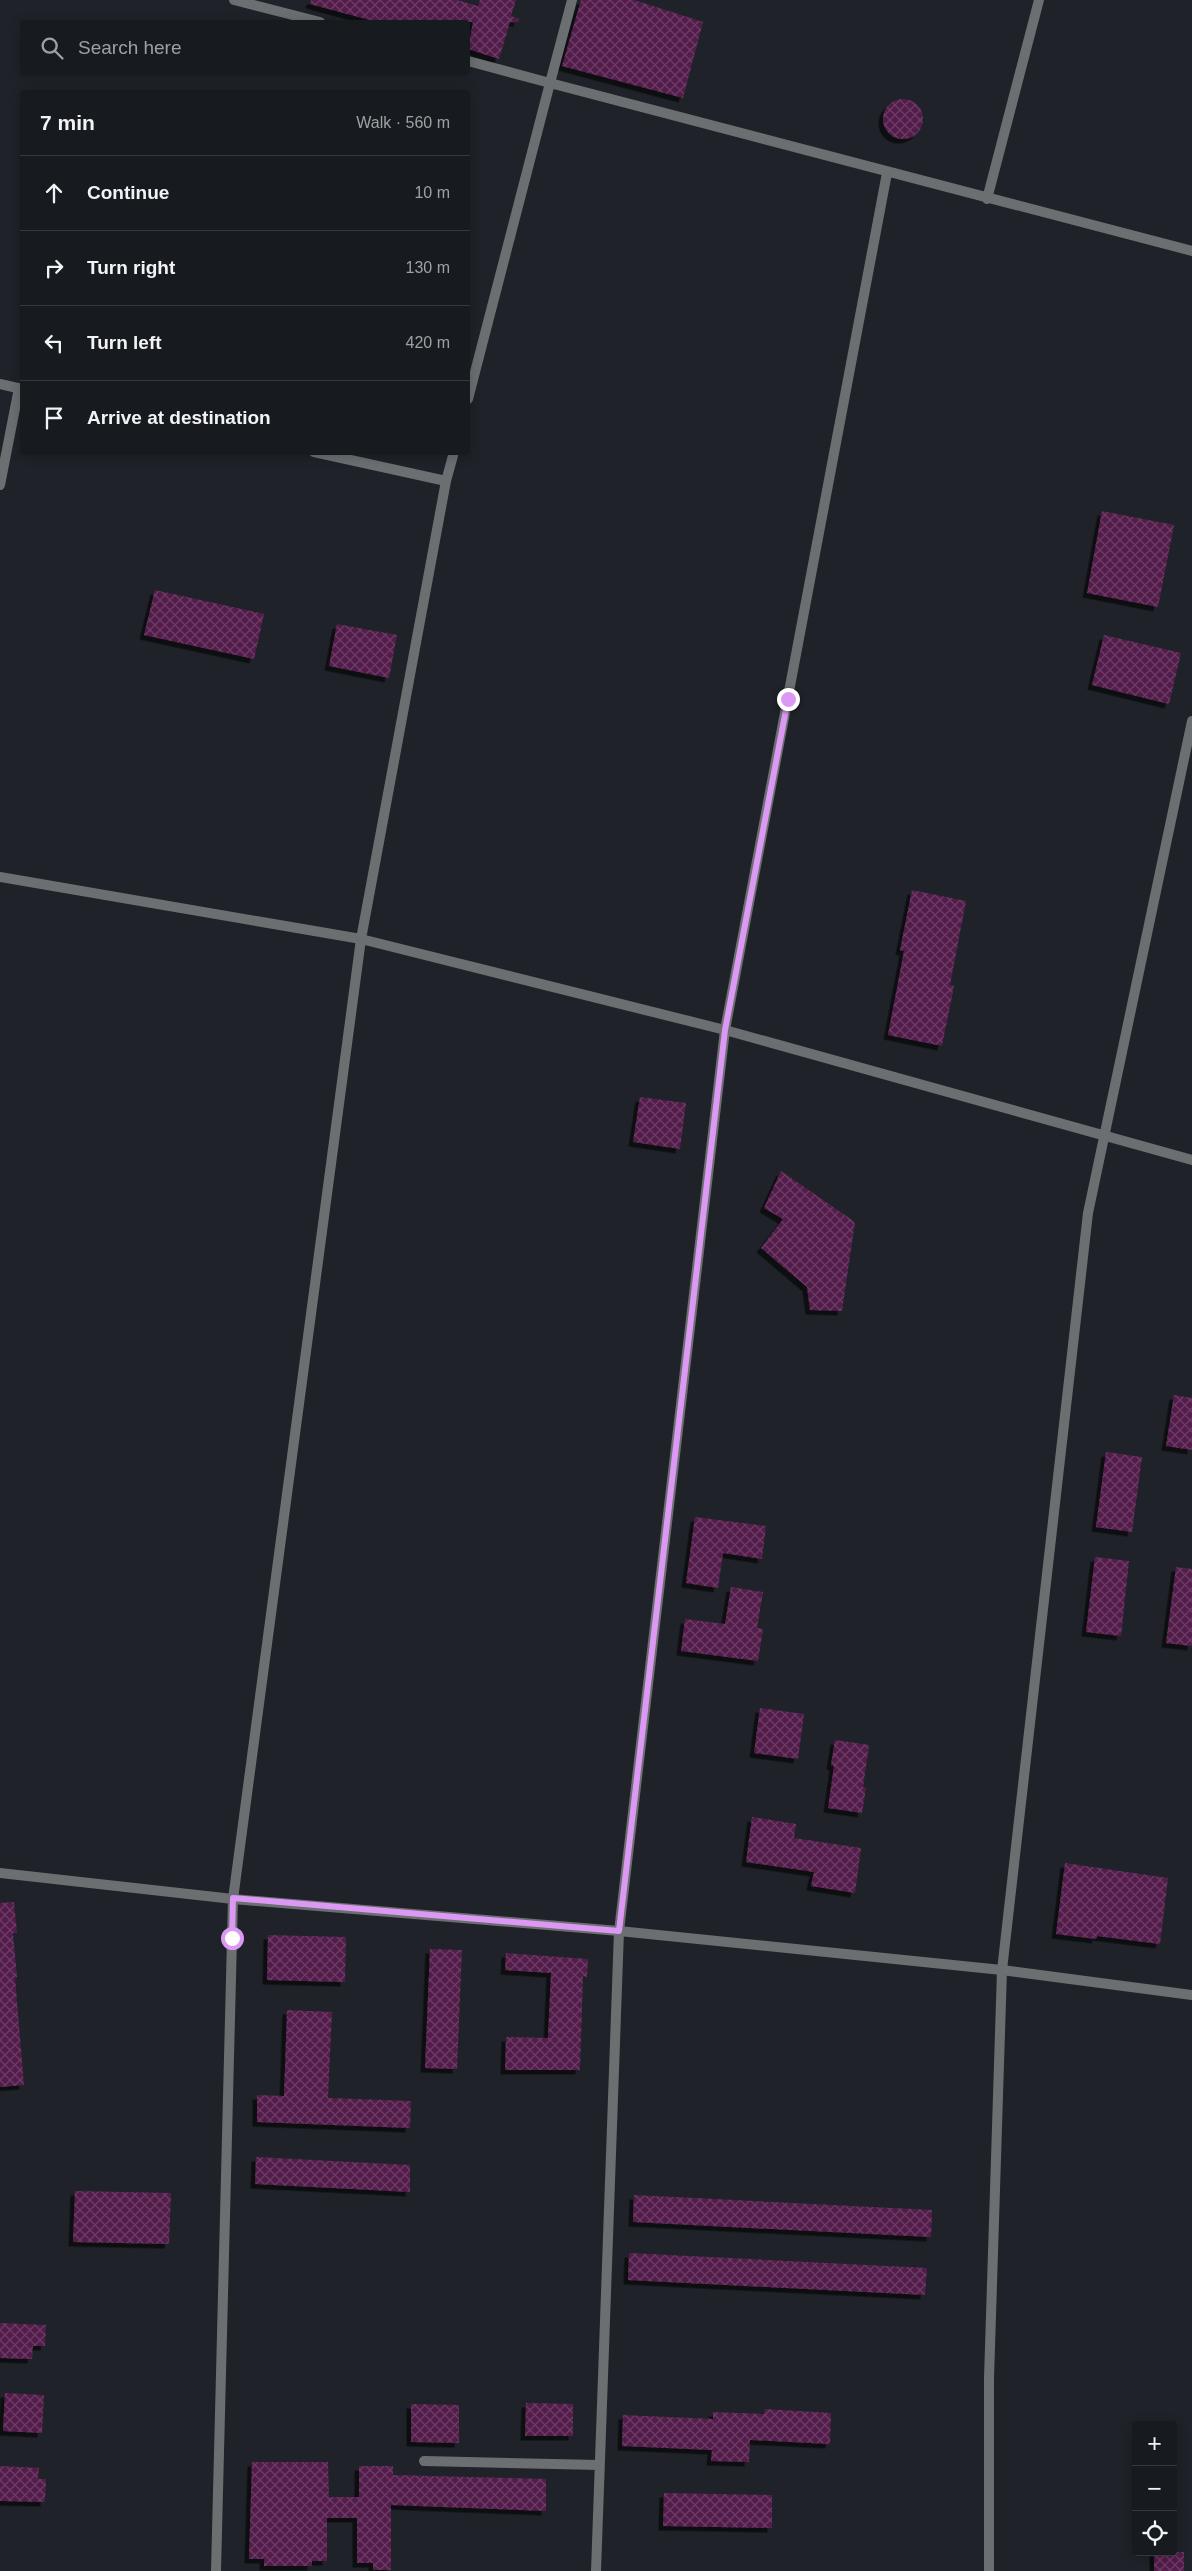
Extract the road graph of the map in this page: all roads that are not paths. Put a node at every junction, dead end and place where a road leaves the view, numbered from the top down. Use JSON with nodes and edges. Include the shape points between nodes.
{"nodes":[{"id":1,"x":234,"y":0,"type":"edge"},
{"id":2,"x":572,"y":0,"type":"edge"},
{"id":3,"x":1038,"y":0,"type":"edge"},
{"id":4,"x":312,"y":20,"type":"edge"},
{"id":5,"x":470,"y":62,"type":"edge"},
{"id":6,"x":550,"y":83,"type":"junction"},
{"id":7,"x":887,"y":173,"type":"junction"},
{"id":8,"x":987,"y":199,"type":"junction"},
{"id":9,"x":1192,"y":251,"type":"edge"},
{"id":10,"x":0,"y":384,"type":"edge"},
{"id":11,"x":20,"y":388,"type":"edge"},
{"id":12,"x":470,"y":391,"type":"edge"},
{"id":13,"x":20,"y":393,"type":"edge"},
{"id":14,"x":328,"y":455,"type":"edge"},
{"id":15,"x":453,"y":455,"type":"edge"},
{"id":16,"x":446,"y":481,"type":"junction"},
{"id":17,"x":0,"y":485,"type":"edge"},
{"id":18,"x":1192,"y":721,"type":"edge"},
{"id":19,"x":0,"y":877,"type":"edge"},
{"id":20,"x":361,"y":939,"type":"junction"},
{"id":21,"x":725,"y":1030,"type":"junction"},
{"id":22,"x":1104,"y":1136,"type":"junction"},
{"id":23,"x":1192,"y":1160,"type":"edge"},
{"id":24,"x":0,"y":1873,"type":"edge"},
{"id":25,"x":233,"y":1898,"type":"junction"},
{"id":26,"x":619,"y":1931,"type":"junction"},
{"id":27,"x":1002,"y":1970,"type":"junction"},
{"id":28,"x":1192,"y":1995,"type":"edge"},
{"id":29,"x":424,"y":2461,"type":"dead end"},
{"id":30,"x":600,"y":2465,"type":"junction"},
{"id":31,"x":216,"y":2571,"type":"edge"},
{"id":32,"x":596,"y":2571,"type":"edge"},
{"id":33,"x":989,"y":2571,"type":"edge"}],
"edges":[{"from":1,"to":4,"type":"street"},
{"from":2,"to":6,"type":"street"},
{"from":3,"to":8,"type":"street"},
{"from":5,"to":6,"type":"street"},
{"from":6,"to":7,"type":"street"},
{"from":6,"to":12,"type":"street"},
{"from":7,"to":8,"type":"street"},
{"from":7,"to":21,"type":"street"},
{"from":8,"to":9,"type":"street"},
{"from":10,"to":11,"type":"street"},
{"from":13,"to":17,"type":"street"},
{"from":14,"to":16,"type":"street"},
{"from":15,"to":16,"type":"street"},
{"from":16,"to":20,"type":"street"},
{"from":18,"to":22,"type":"street"},
{"from":19,"to":20,"type":"street"},
{"from":20,"to":21,"type":"street"},
{"from":20,"to":25,"type":"street"},
{"from":21,"to":22,"type":"street"},
{"from":21,"to":26,"type":"street"},
{"from":22,"to":23,"type":"street"},
{"from":22,"to":27,"type":"street","via":[[1088,1213]]},
{"from":24,"to":25,"type":"street"},
{"from":25,"to":26,"type":"street"},
{"from":25,"to":31,"type":"street"},
{"from":26,"to":27,"type":"street"},
{"from":26,"to":30,"type":"street"},
{"from":27,"to":28,"type":"street"},
{"from":27,"to":33,"type":"street","via":[[988,2378]]},
{"from":29,"to":30,"type":"street"},
{"from":30,"to":32,"type":"street"}]}
